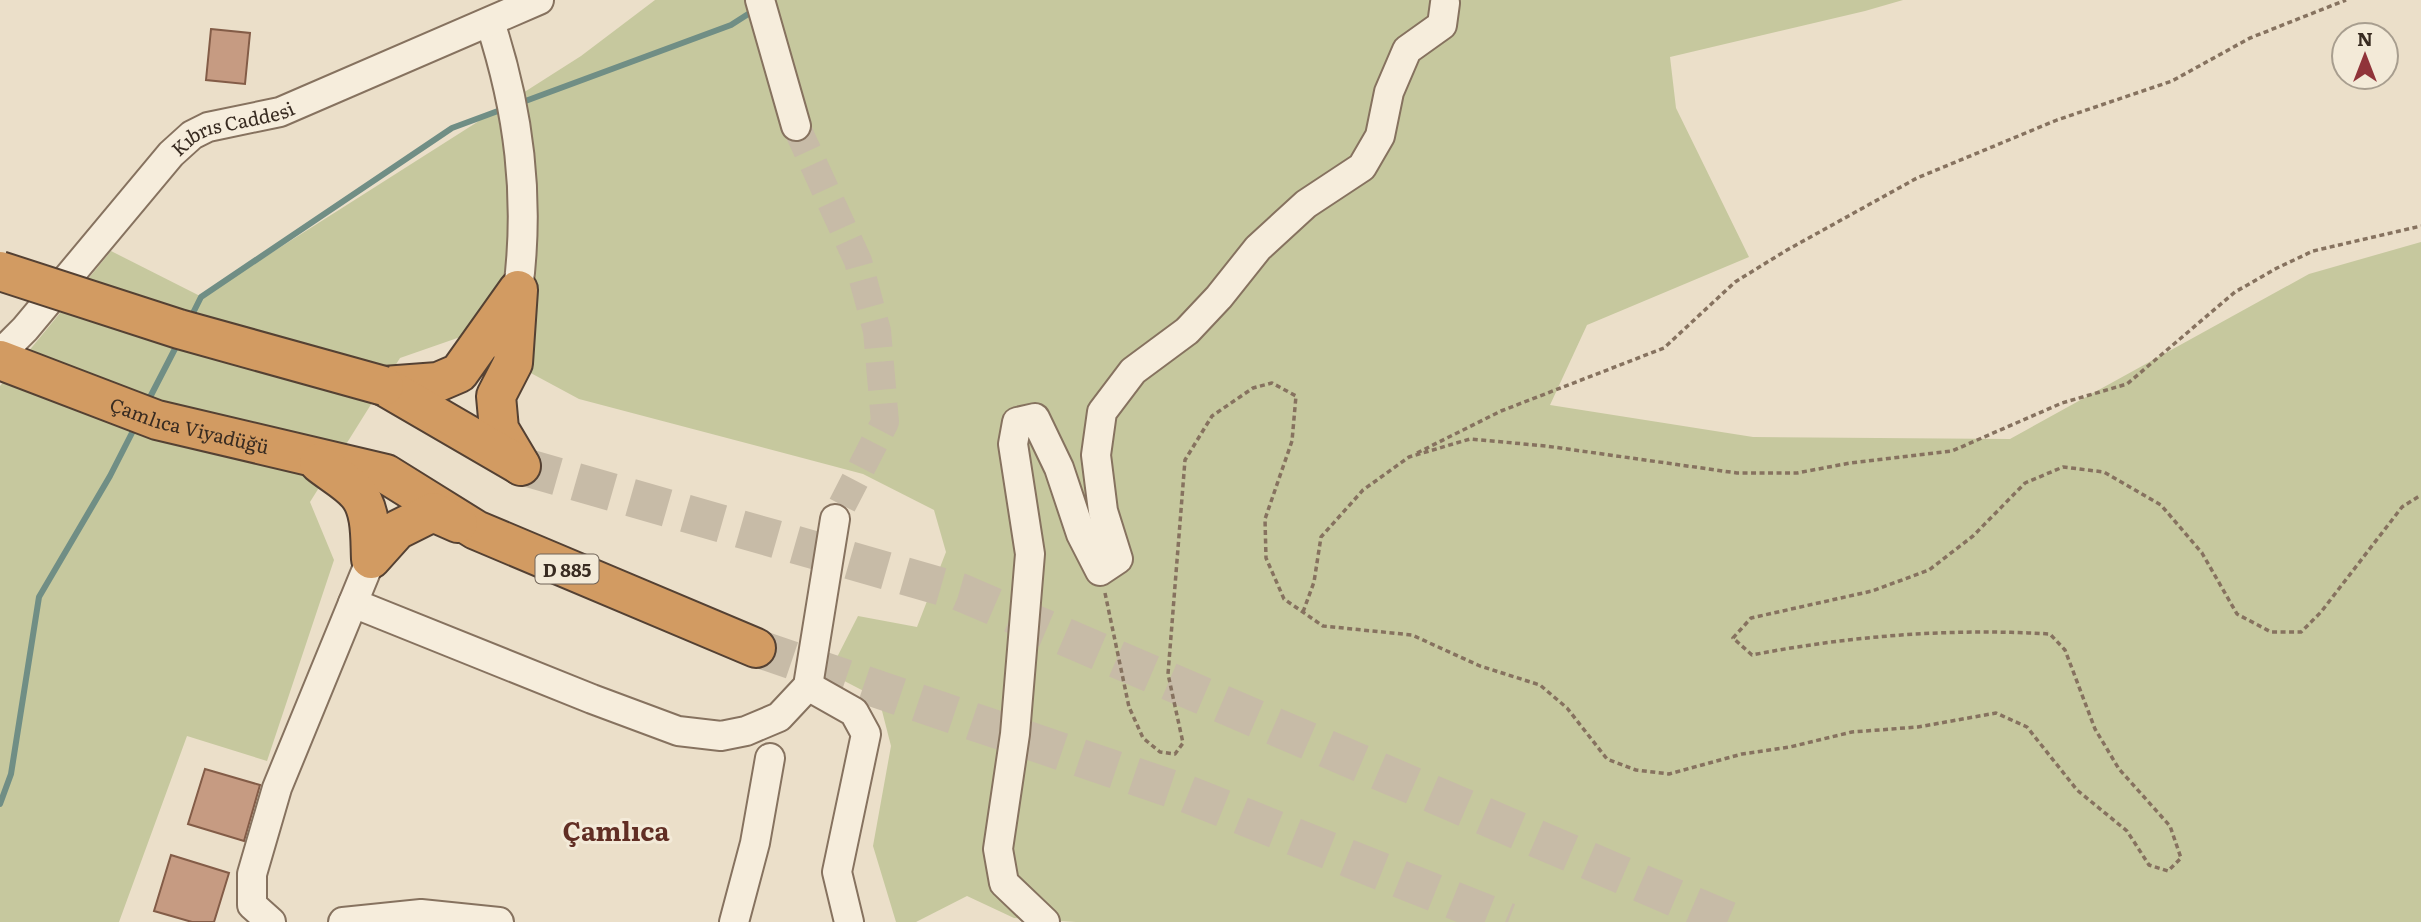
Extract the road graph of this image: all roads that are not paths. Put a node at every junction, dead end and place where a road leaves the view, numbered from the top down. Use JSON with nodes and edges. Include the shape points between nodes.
{"nodes":[{"id":1,"x":539,"y":0,"type":"edge"},
{"id":2,"x":760,"y":0,"type":"edge"},
{"id":3,"x":1445,"y":3,"type":"dead end"},
{"id":4,"x":490,"y":22,"type":"junction"},
{"id":5,"x":796,"y":126,"type":"tunnel mouth"},
{"id":6,"x":0,"y":271,"type":"edge"},
{"id":7,"x":518,"y":290,"type":"junction"},
{"id":8,"x":0,"y":354,"type":"edge"},
{"id":9,"x":0,"y":360,"type":"edge"},
{"id":10,"x":383,"y":386,"type":"junction"},
{"id":11,"x":309,"y":455,"type":"junction"},
{"id":12,"x":835,"y":519,"type":"tunnel mouth"},
{"id":13,"x":476,"y":530,"type":"junction"},
{"id":14,"x":371,"y":559,"type":"junction"},
{"id":15,"x":353,"y":603,"type":"junction"},
{"id":16,"x":756,"y":648,"type":"tunnel mouth"},
{"id":17,"x":808,"y":686,"type":"junction"},
{"id":18,"x":770,"y":758,"type":"dead end"},
{"id":19,"x":256,"y":916,"type":"edge"},
{"id":20,"x":343,"y":922,"type":"edge"},
{"id":21,"x":499,"y":922,"type":"edge"},
{"id":22,"x":734,"y":922,"type":"edge"},
{"id":23,"x":849,"y":922,"type":"edge"},
{"id":24,"x":1045,"y":922,"type":"edge"}],
"edges":[{"from":1,"to":4,"type":"street","name":"Kıbrıs Caddesi"},
{"from":2,"to":5,"type":"street"},
{"from":3,"to":24,"type":"street","via":[[1442,25],[1407,50],[1389,92],[1380,136],[1362,167],[1306,204],[1258,248],[1187,331],[1133,371],[1102,412],[1096,455],[1103,511],[1118,559],[1100,571],[1035,418],[1017,422],[1013,444],[1030,555],[1015,734],[998,849],[1004,883]]},
{"from":4,"to":7,"type":"street","via":[[514,116],[524,199]]},
{"from":4,"to":8,"type":"street","name":"Kıbrıs Caddesi","via":[[280,112],[208,127],[192,135]]},
{"from":6,"to":10,"type":"highway","bridge":true,"via":[[179,329]]},
{"from":7,"to":10,"type":"highway","via":[[460,373],[438,382]]},
{"from":7,"to":10,"type":"highway","via":[[513,363],[496,396],[499,429],[522,466]]},
{"from":9,"to":11,"type":"highway","name":"Çamlıca Viyadüğü","number":"D 885","via":[[157,420]]},
{"from":11,"to":13,"type":"highway","name":"Çamlıca Viyadüğü","number":"D 885","via":[[386,474]]},
{"from":11,"to":14,"type":"highway","via":[[358,494],[369,527]]},
{"from":12,"to":17,"type":"street"},
{"from":13,"to":14,"type":"highway","via":[[433,512],[397,530]]},
{"from":13,"to":16,"type":"highway","number":"D 885"},
{"from":14,"to":15,"type":"street"},
{"from":15,"to":17,"type":"street","via":[[678,732],[721,736],[746,732],[779,717]]},
{"from":15,"to":19,"type":"street","via":[[277,788],[252,874]]},
{"from":17,"to":23,"type":"street","via":[[854,712],[866,734],[837,872]]},
{"from":18,"to":22,"type":"street","via":[[755,843]]},
{"from":20,"to":21,"type":"street","via":[[422,914]]}]}
